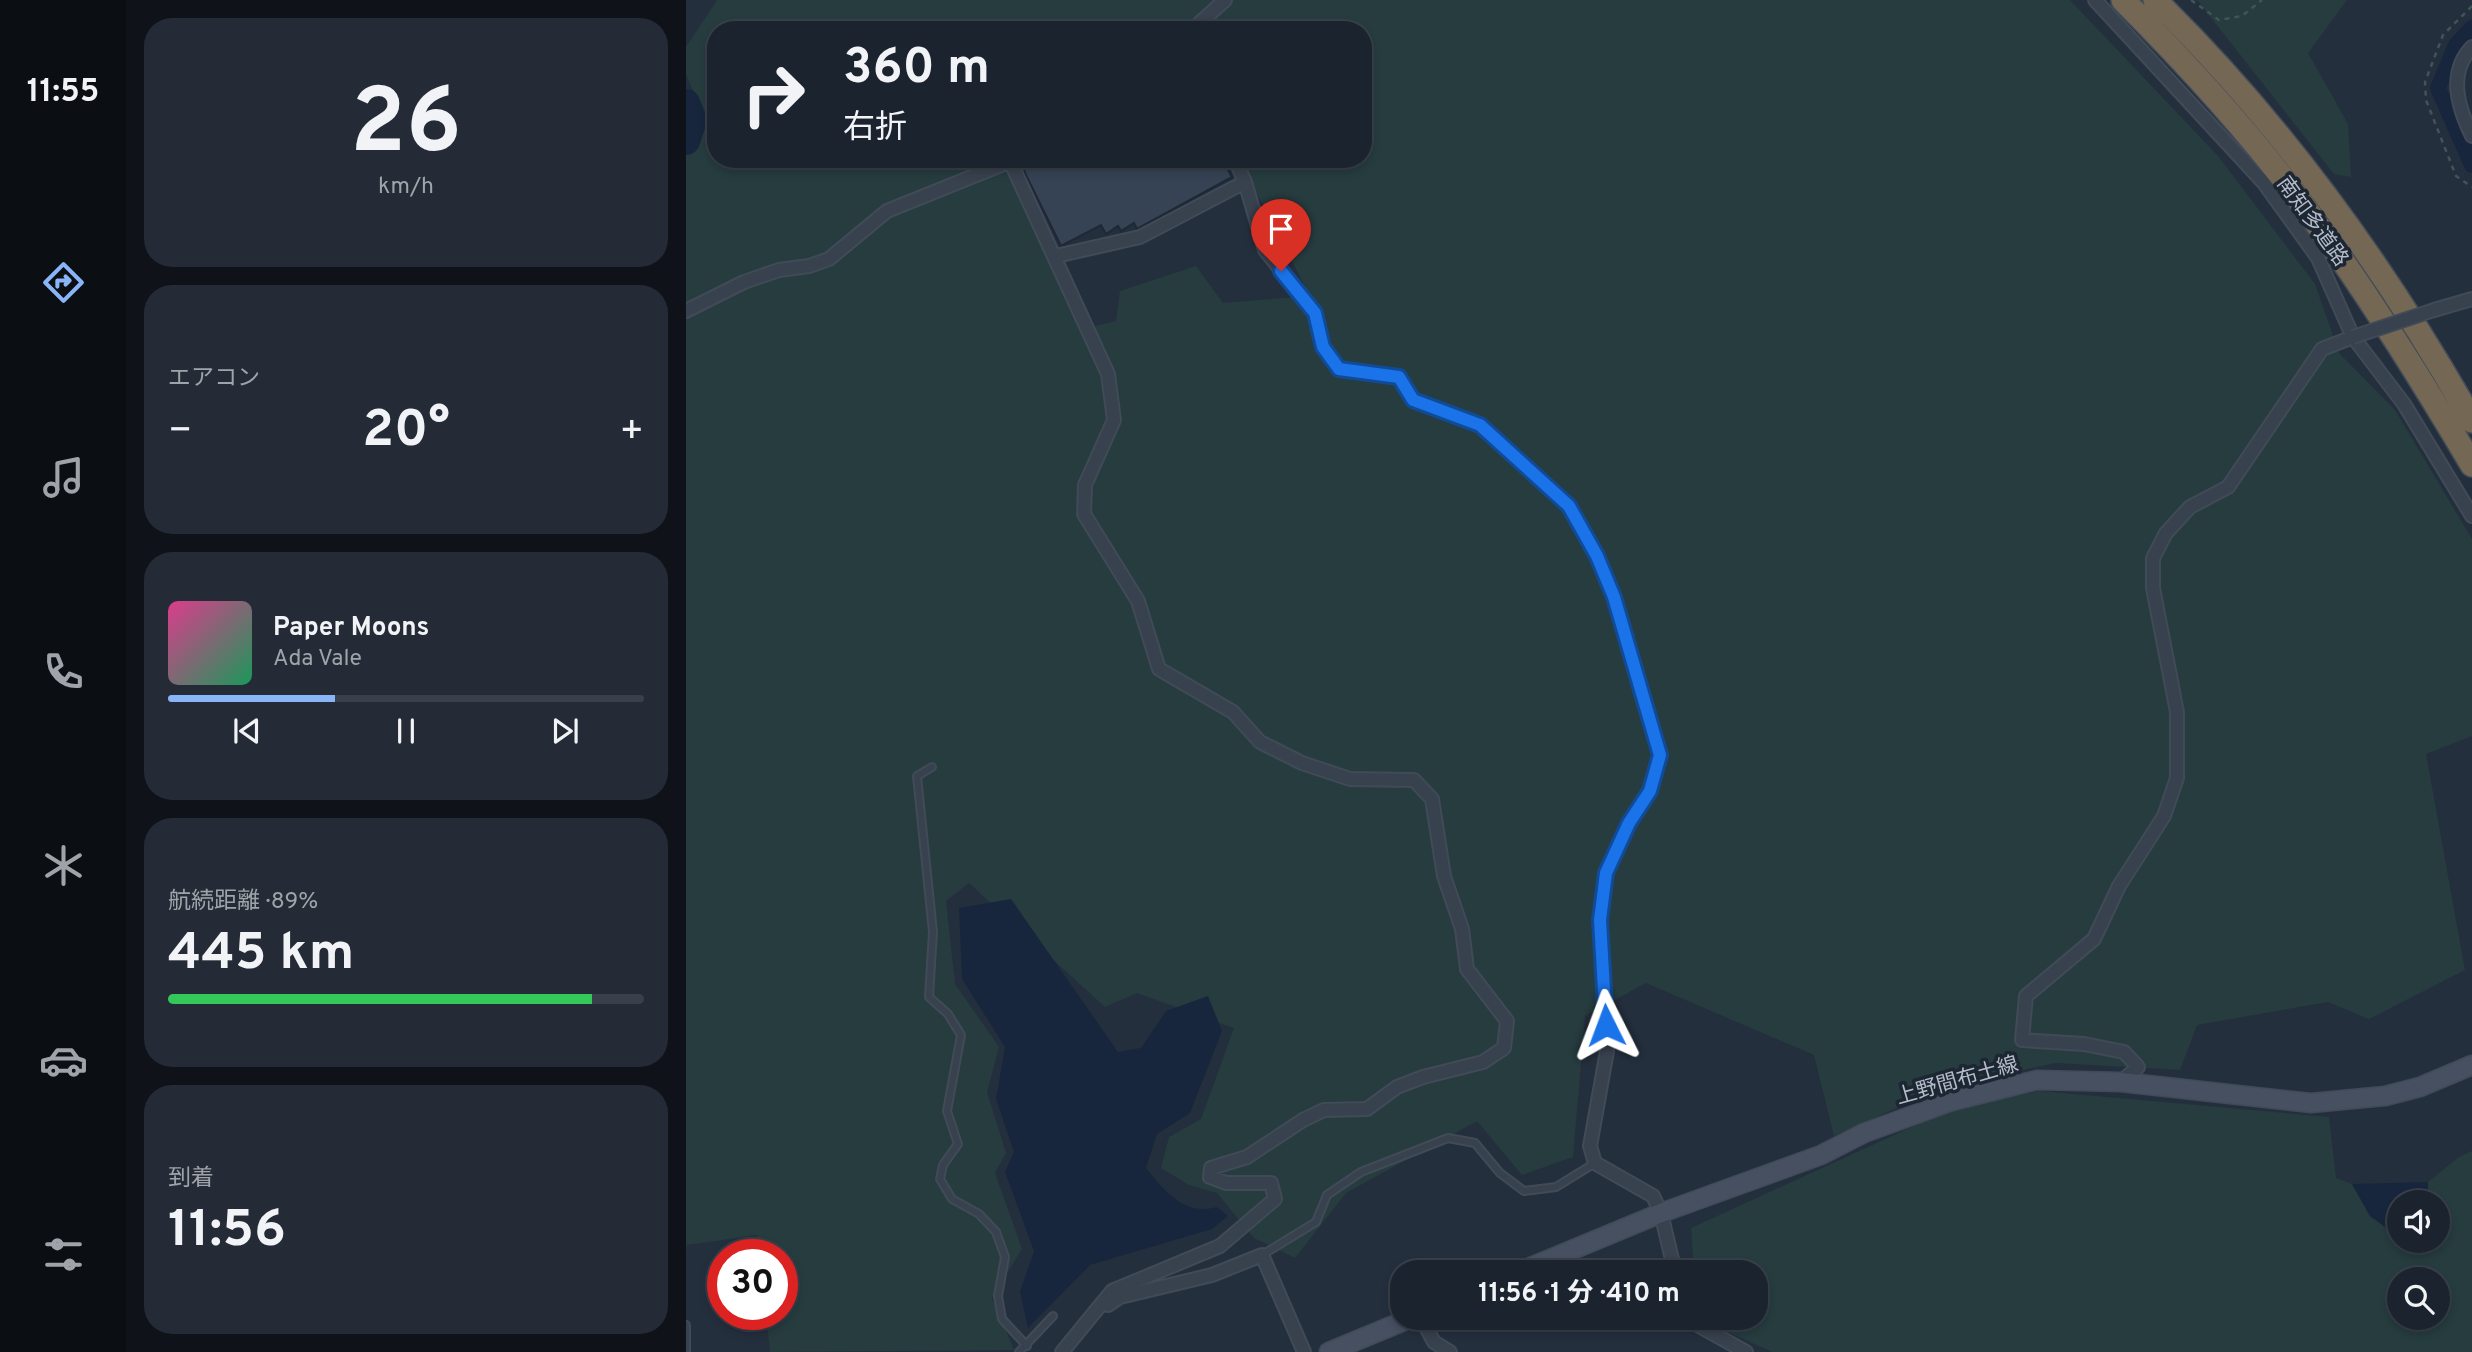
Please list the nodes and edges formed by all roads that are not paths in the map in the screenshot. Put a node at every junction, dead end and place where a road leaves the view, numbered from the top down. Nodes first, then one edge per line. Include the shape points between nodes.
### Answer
1 (1225, 0) edge
2 (2095, 0) edge
3 (2123, 0) edge
4 (2155, 0) edge
5 (1202, 21) edge
6 (2472, 47) edge
7 (2472, 136) edge
8 (996, 168) edge
9 (1017, 168) edge
10 (1239, 168) edge
11 (1245, 182) junction
12 (1056, 256) junction
13 (2472, 299) edge
14 (686, 311) edge
15 (2353, 337) junction
16 (2472, 421) edge
17 (2472, 465) edge
18 (2472, 516) edge
19 (932, 767) dead end
20 (2472, 1065) edge
21 (2121, 1082) junction
22 (1595, 1163) junction
23 (1661, 1213) junction
24 (1262, 1255) junction
25 (1548, 1260) edge
26 (1672, 1260) edge
27 (1097, 1313) junction
28 (1053, 1316) dead end
29 (686, 1325) edge
30 (1390, 1327) edge
31 (1428, 1330) edge
32 (1707, 1330) edge
33 (1027, 1346) junction
34 (687, 1352) edge
35 (1019, 1352) edge
36 (1062, 1352) edge
37 (1304, 1352) edge
38 (1329, 1352) edge
39 (1450, 1352) edge
40 (1746, 1352) edge

1 - 5 street
2 - 15 street via 2264,183 2318,258
3 - 17 highway, 南知多道路 via 2234,117 2294,192 2376,308
4 - 16 highway, 南知多道路 via 2255,105 2314,178 2397,296
6 - 7 street via 2455,85
8 - 14 street via 887,211 829,259 744,282
9 - 12 street
10 - 11 street
11 - 12 street via 1140,237
11 - 22 street via 1265,250 1315,313 1323,347 1339,369 1399,377 1413,400 1480,425 1569,506 1614,597 1660,755 1650,791 1606,873 1600,920 1607,1051 1590,1146
12 - 27 street via 1108,374 1114,420 1085,485 1084,514 1138,601 1159,669 1233,712 1260,742 1302,763 1350,779 1414,780 1432,799 1444,876 1462,929 1467,969 1507,1021 1504,1048 1483,1062 1397,1087 1367,1109 1324,1110 1247,1157 1211,1168 1210,1177 1226,1183 1271,1183 1275,1199 1220,1246 1112,1292
13 - 15 street, bridge
15 - 18 street via 2404,404
15 - 21 street via 2322,349 2228,487 2190,507 2165,533 2153,558 2152,588 2177,712 2177,778 2164,816 2119,886 2094,939 2026,996 2022,1040 2124,1052 2138,1067
19 - 33 lane via 917,776 933,932 929,997 948,1014 961,1035 947,1111 958,1144 943,1165 940,1179 952,1199 979,1214 996,1232 1005,1257 998,1296 1002,1319
20 - 21 main road, 上野間布土線 via 2385,1096 2311,1103
21 - 23 main road, 上野間布土線 via 2036,1080 1952,1101
22 - 23 street via 1653,1196
22 - 24 lane via 1556,1186 1524,1191 1500,1174 1475,1143 1448,1138 1361,1172 1327,1195 1316,1222
23 - 25 main road, 上野間布土線
23 - 26 street
24 - 27 street via 1212,1275 1120,1297
24 - 37 street
27 - 36 street
28 - 33 lane
29 - 34 lane
30 - 38 main road
31 - 39 street via 1434,1342
32 - 40 street
33 - 35 lane

